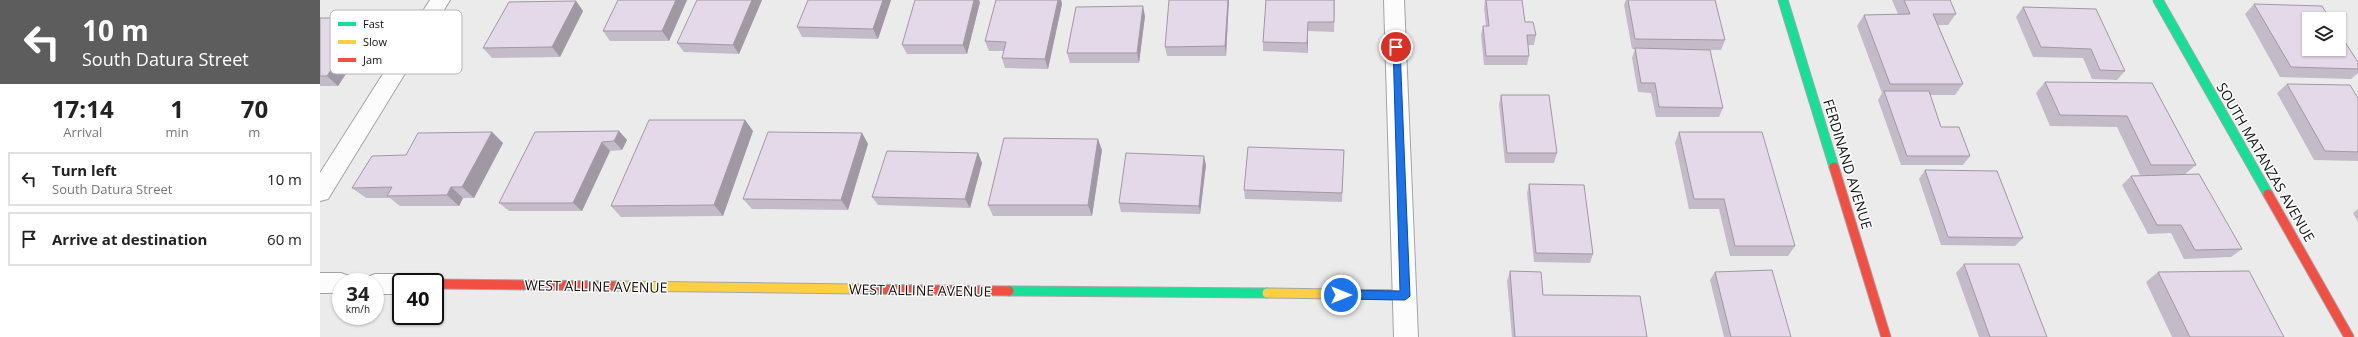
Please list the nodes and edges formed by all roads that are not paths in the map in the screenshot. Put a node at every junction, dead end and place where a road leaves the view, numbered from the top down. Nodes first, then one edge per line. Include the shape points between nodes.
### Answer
1 (440, 0) edge
2 (1394, 0) edge
3 (1783, 0) edge
4 (2158, 0) edge
5 (434, 10) edge
6 (394, 74) edge
7 (320, 192) edge
8 (320, 283) edge
9 (332, 283) edge
10 (444, 284) edge
11 (1405, 296) junction
12 (1406, 337) edge
13 (1886, 337) edge
14 (2349, 337) edge

1 - 5 street
2 - 11 street
3 - 13 street, FERDINAND AVENUE
4 - 14 street, SOUTH MATANZAS AVENUE
6 - 7 street
8 - 9 street
10 - 11 street, WEST ALLINE AVENUE
11 - 12 street

